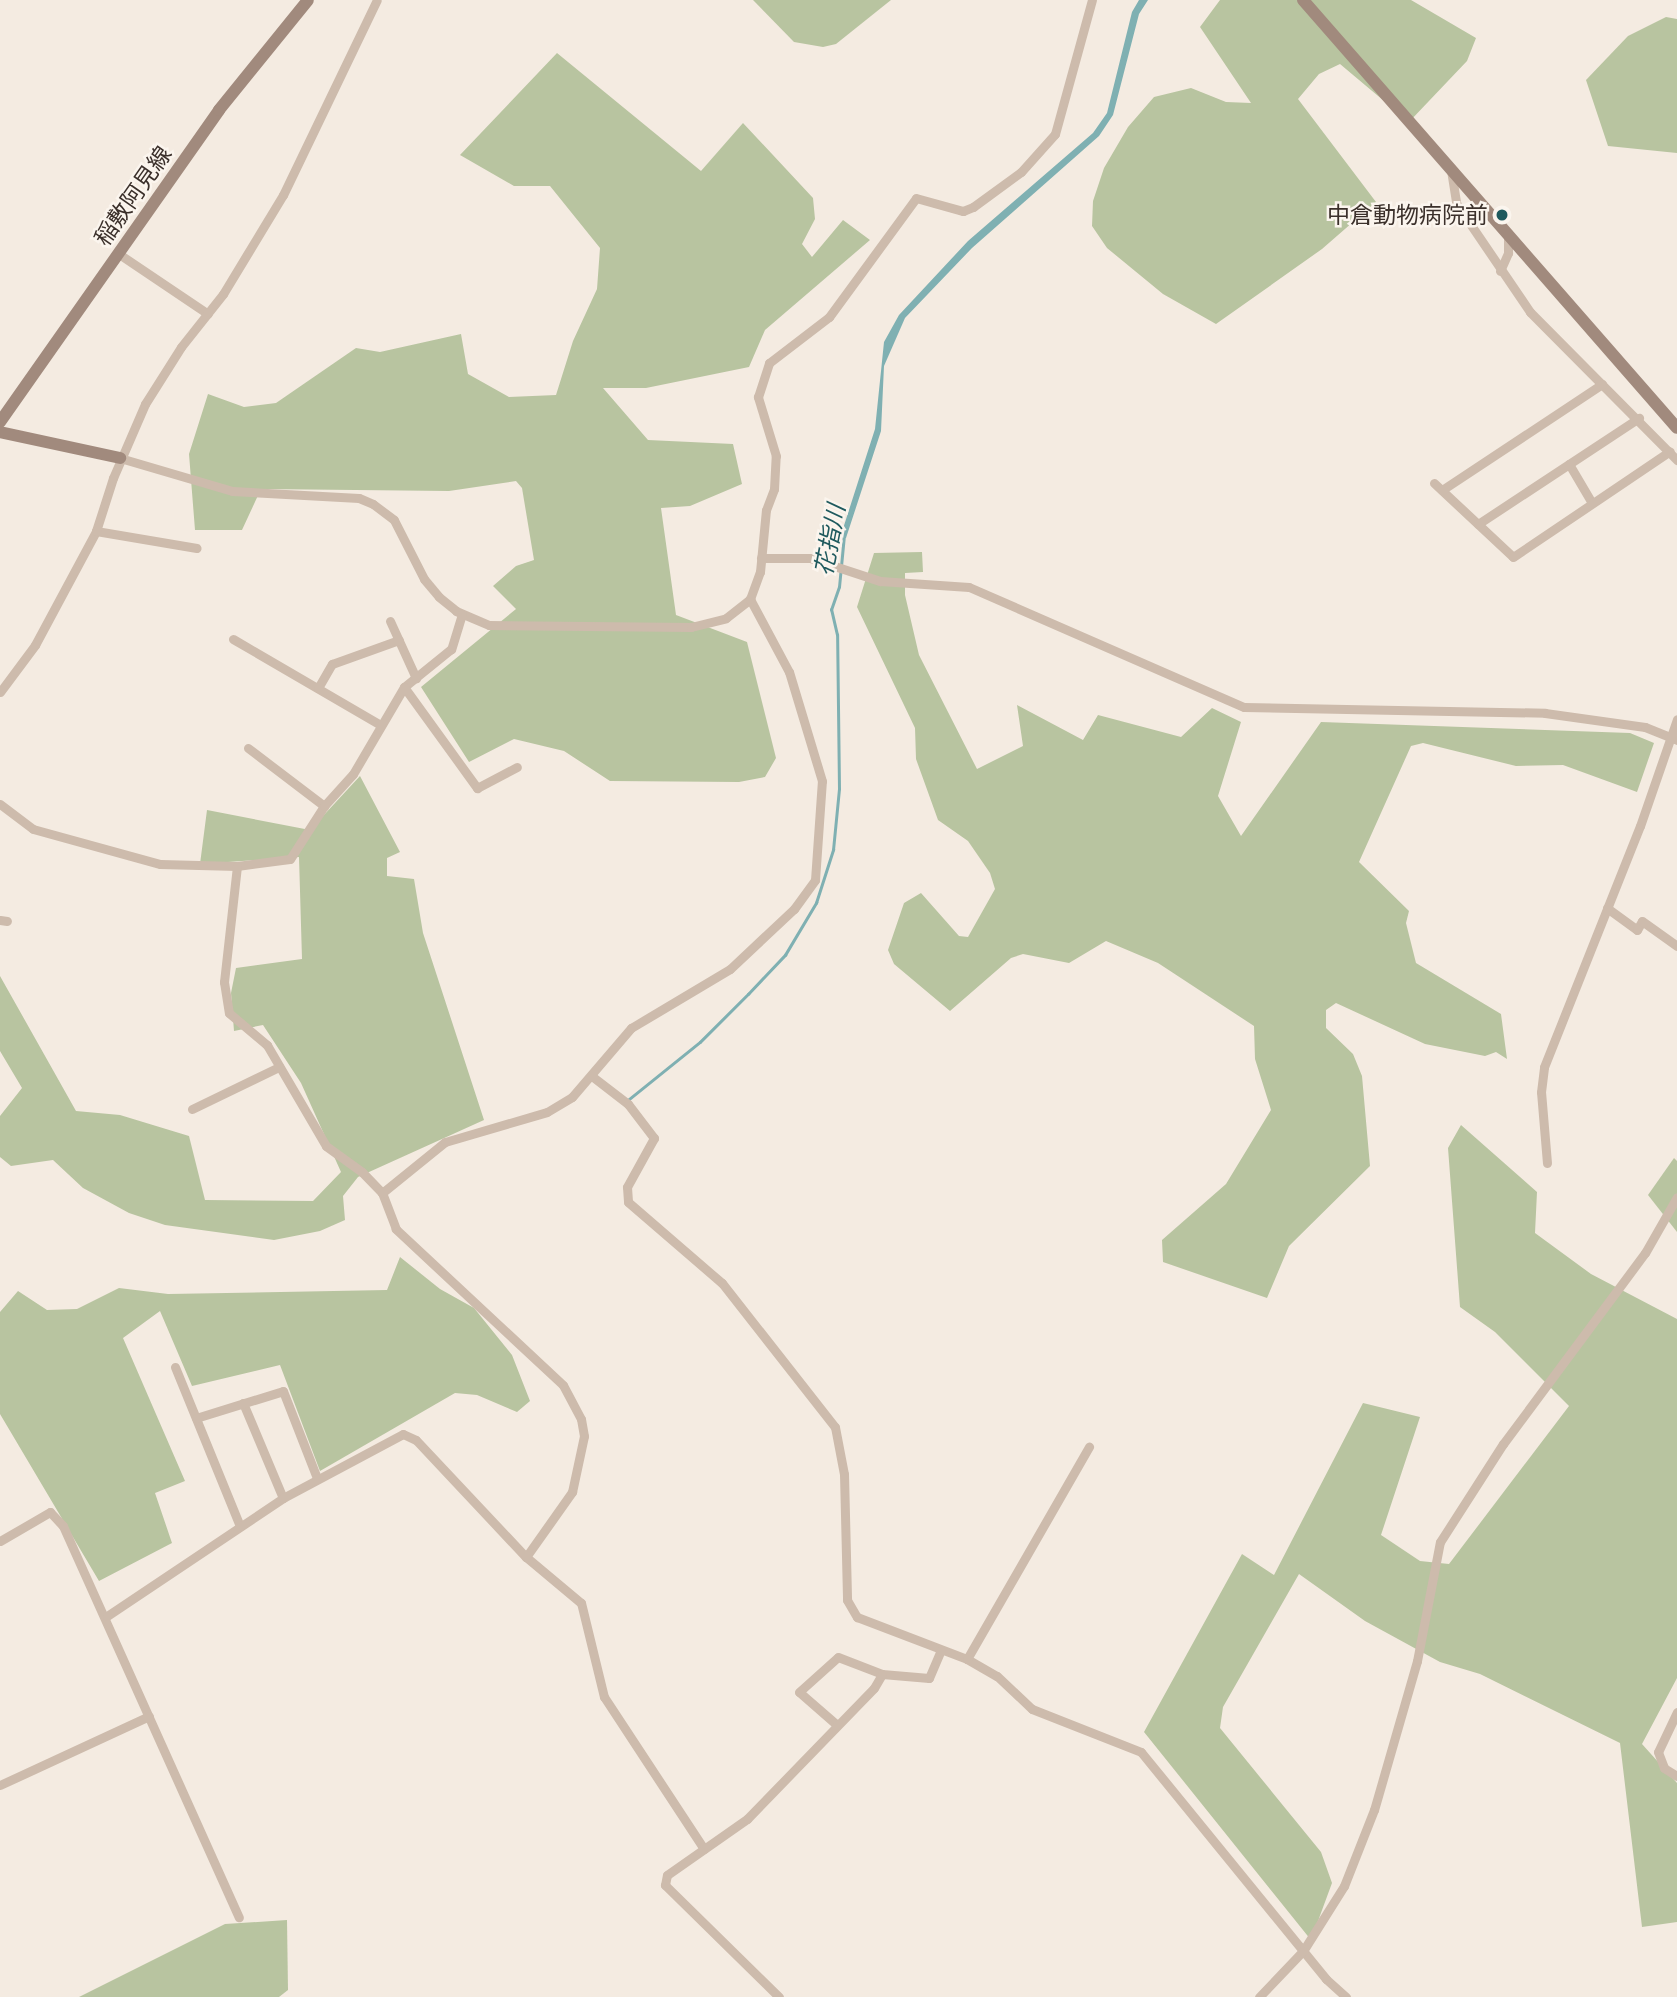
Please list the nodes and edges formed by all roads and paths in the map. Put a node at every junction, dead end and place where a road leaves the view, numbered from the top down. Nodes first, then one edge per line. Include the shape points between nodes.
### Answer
1 (308, 0) edge
2 (377, 0) edge
3 (1092, 0) edge
4 (1303, 0) edge
5 (1451, 170) junction
6 (1508, 233) junction
7 (119, 254) junction
8 (1500, 271) junction
9 (208, 314) junction
10 (1602, 384) junction
11 (1639, 418) junction
12 (0, 422) edge
13 (1677, 428) edge
14 (0, 432) edge
15 (1670, 451) junction
16 (120, 458) junction
17 (1677, 460) edge
18 (1569, 464) junction
19 (1592, 503) junction
20 (1478, 524) junction
21 (96, 531) junction
22 (197, 548) dead end
23 (761, 558) junction
24 (750, 599) junction
25 (462, 614) junction
26 (390, 621) dead end
27 (233, 639) dead end
28 (399, 640) junction
29 (416, 678) junction
30 (404, 687) junction
31 (318, 688) junction
32 (0, 692) edge
33 (1677, 719) edge
34 (381, 725) junction
35 (1673, 738) edge
36 (248, 748) dead end
37 (517, 767) dead end
38 (0, 804) edge
39 (324, 806) junction
40 (237, 866) junction
41 (1607, 908) junction
42 (1677, 946) edge
43 (279, 1067) junction
44 (593, 1077) junction
45 (192, 1109) dead end
46 (1547, 1163) dead end
47 (382, 1193) junction
48 (1677, 1197) edge
49 (175, 1367) dead end
50 (243, 1403) junction
51 (196, 1418) junction
52 (1089, 1447) dead end
53 (317, 1478) junction
54 (283, 1498) junction
55 (240, 1526) junction
56 (0, 1541) edge
57 (526, 1557) junction
58 (107, 1616) junction
59 (941, 1650) junction
60 (967, 1659) junction
61 (882, 1674) junction
62 (1677, 1712) edge
63 (149, 1716) junction
64 (837, 1726) junction
65 (1677, 1776) edge
66 (0, 1785) edge
67 (705, 1849) junction
68 (239, 1917) dead end
69 (1303, 1951) junction
70 (779, 1997) edge
71 (1259, 1997) edge
72 (1346, 1997) edge

1 - 7 street, 稲敷阿見線 via 248,71
2 - 9 street via 283,195
3 - 23 street via 1055,134 1021,172 963,211 916,198 829,317 769,363 758,397 776,456
4 - 5 street
5 - 6 street
5 - 8 street via 1456,203
6 - 8 street via 1508,253
6 - 13 street
7 - 9 street
7 - 12 street, 稲敷阿見線
8 - 10 street via 1530,312
9 - 16 street via 145,404
10 - 11 street
10 - 20 street via 1438,487
11 - 15 street
11 - 18 street
14 - 16 street
15 - 17 street
15 - 19 street
16 - 21 street
16 - 25 street via 232,491 359,498 373,504 394,520 424,579
18 - 19 street
18 - 20 street
19 - 20 street via 1513,557
21 - 22 street
21 - 32 street via 35,646
23 - 24 street
23 - 35 street via 810,558 880,581 969,587 1244,707 1545,713 1645,727
24 - 25 street via 737,613 691,627 505,628
24 - 44 street via 789,671 821,781 815,880 793,909 730,969 631,1028
25 - 29 street via 451,649
26 - 28 street
27 - 31 street
28 - 29 street
28 - 31 street via 332,664
29 - 30 street
30 - 34 street
30 - 37 street via 477,788
31 - 34 street
33 - 35 street
34 - 39 street via 353,774
35 - 41 street
36 - 39 street
38 - 40 street via 33,828 131,857 176,866
39 - 40 street via 290,859
40 - 43 street via 226,956 226,1003 229,1013 260,1037
41 - 42 street via 1637,930 1642,921
41 - 46 street via 1544,1067 1541,1092
43 - 45 street
43 - 47 street via 326,1146
44 - 47 street via 547,1112 445,1142
44 - 59 street via 628,1104 654,1138 627,1187 628,1202 722,1283 835,1427 844,1474 847,1600 857,1617
47 - 57 street via 396,1229 563,1385 581,1419 584,1437 572,1492
48 - 69 street via 1645,1253 1503,1444 1440,1542 1417,1661 1374,1810 1344,1886
49 - 51 street
50 - 51 street
50 - 53 street via 283,1391
50 - 54 street
51 - 55 street
52 - 60 street
53 - 54 street
53 - 57 street via 409,1434
54 - 55 street
55 - 58 street
56 - 58 street via 50,1512 63,1527
57 - 67 street via 581,1603 604,1697 623,1732
58 - 63 street
59 - 60 street
59 - 61 street via 929,1678
60 - 69 street via 998,1676 1032,1709 1141,1752
61 - 64 street
61 - 64 street via 838,1657 799,1692
62 - 65 street via 1658,1752 1664,1768
63 - 66 street
63 - 68 street
64 - 67 street via 747,1819
67 - 70 street via 667,1875 665,1885
69 - 71 street
69 - 72 street

